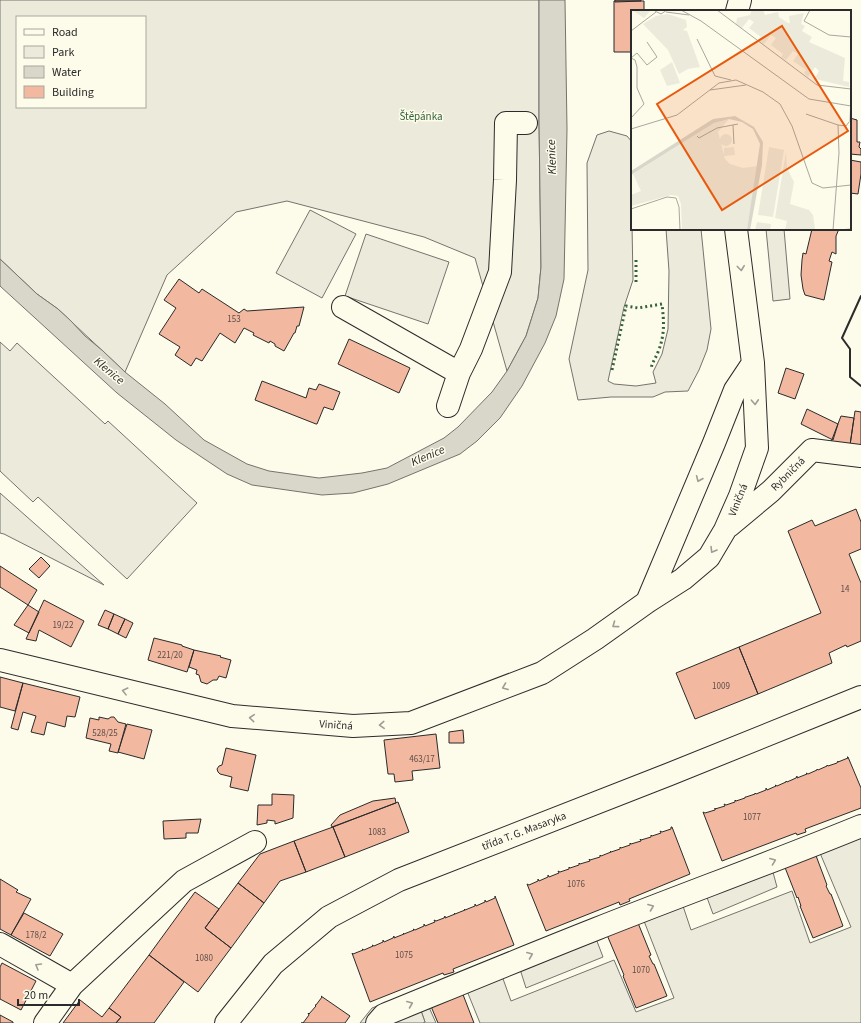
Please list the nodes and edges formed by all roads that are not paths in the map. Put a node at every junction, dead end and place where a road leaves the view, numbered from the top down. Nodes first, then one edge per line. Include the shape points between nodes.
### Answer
1 (740, 0) edge
2 (737, 10) edge
3 (526, 123) dead end
4 (736, 230) edge
5 (343, 308) dead end
6 (753, 363) junction
7 (459, 373) junction
8 (448, 406) dead end
9 (861, 456) edge
10 (725, 530) junction
11 (647, 602) junction
12 (0, 660) edge
13 (861, 697) edge
14 (861, 826) edge
15 (255, 842) dead end
16 (0, 944) edge
17 (72, 985) junction
18 (45, 1023) edge
19 (226, 1023) edge
20 (377, 1023) edge

1 - 2 street
3 - 7 street via 506,123 500,272 471,349
4 -> 6 street, Viničná
5 - 7 street
6 -> 10 street, Viničná via 758,448
6 -> 11 street via 735,390
7 - 8 street
9 - 10 street, Rybničná via 812,450 771,491
10 -> 11 street, Viničná via 709,557 683,579
11 -> 12 street, Viničná via 542,673 412,723 353,726 232,716
13 - 19 street, třída T. G. Masaryka via 399,880 329,917 273,964
20 -> 14 street via 384,1015 533,954
15 - 17 street via 184,881
17 -> 16 street
17 - 18 street

